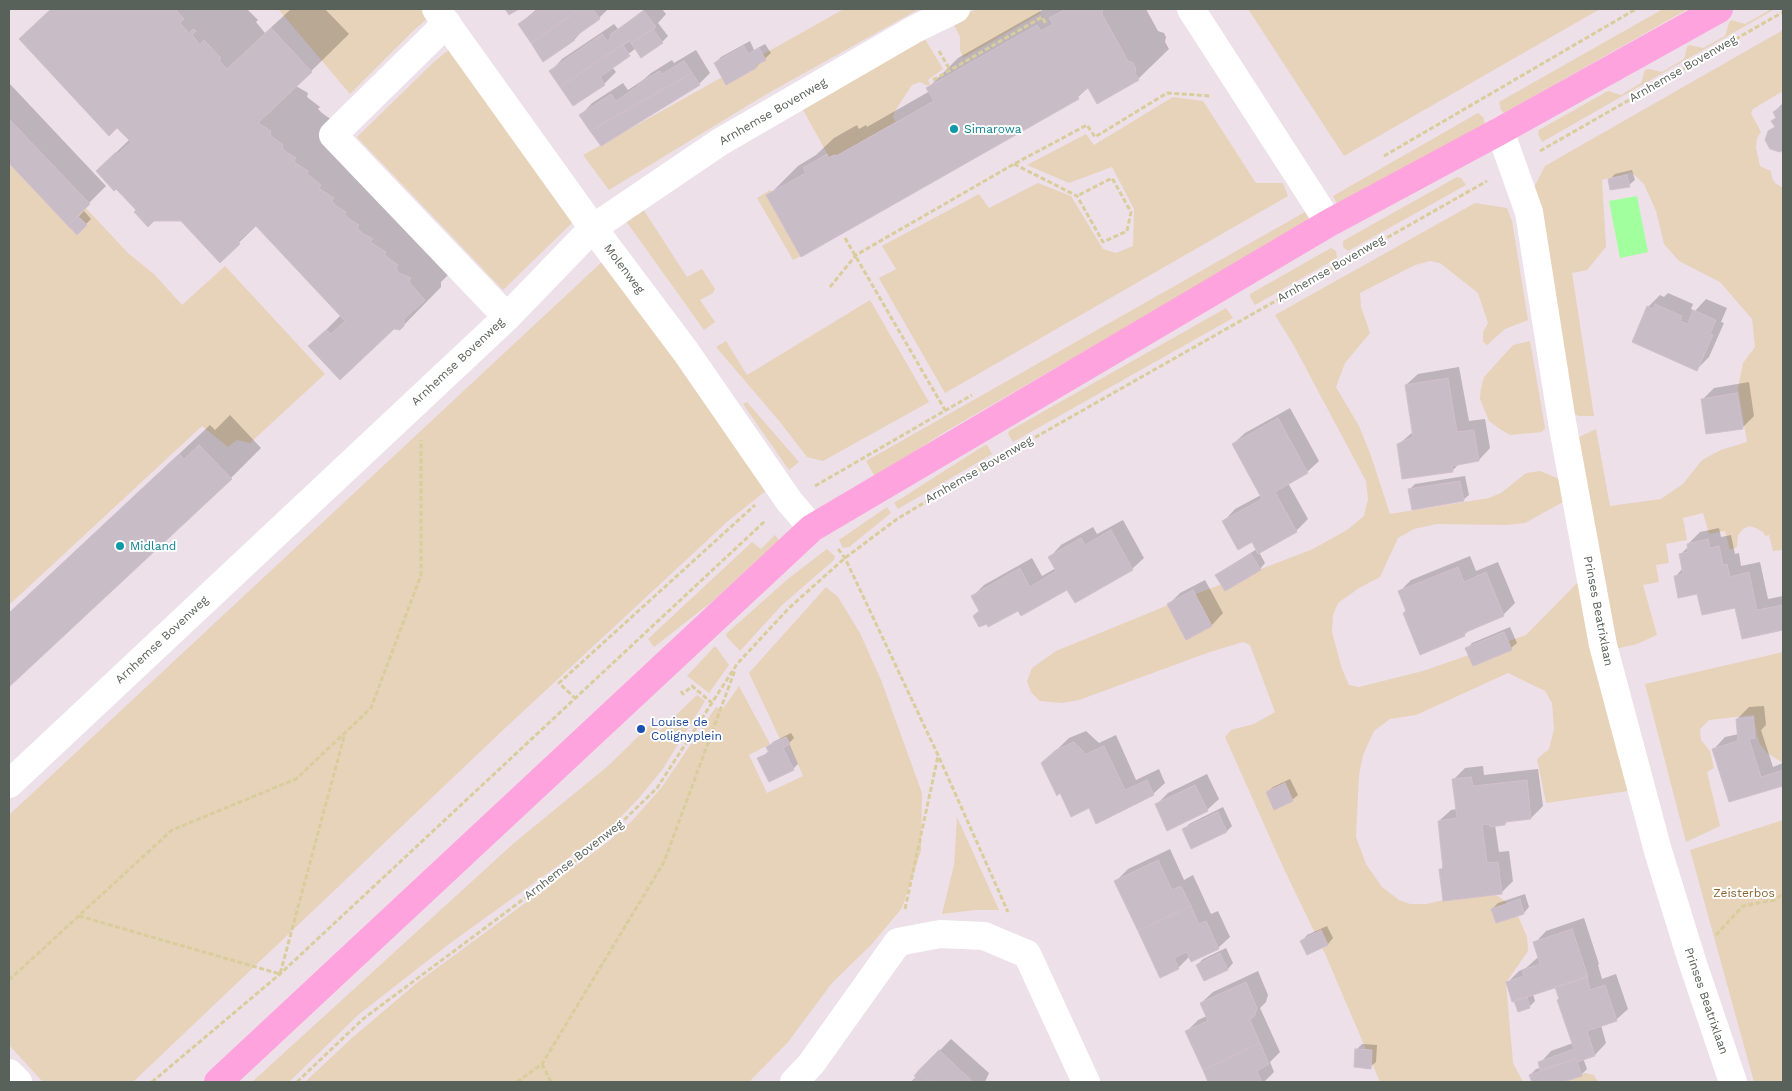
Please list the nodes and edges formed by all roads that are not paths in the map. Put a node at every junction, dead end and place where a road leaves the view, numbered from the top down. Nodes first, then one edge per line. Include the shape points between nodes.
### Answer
1 (956, 9) edge
2 (1191, 9) edge
3 (1715, 10) edge
4 (442, 16) edge
5 (1500, 131) junction
6 (1329, 223) junction
7 (593, 228) junction
8 (507, 316) junction
9 (812, 528) junction
10 (9, 784) edge
11 (9, 1072) edge
12 (18, 1082) edge
13 (218, 1082) edge
14 (794, 1082) edge
15 (1086, 1082) edge
16 (1733, 1082) edge

1 - 7 street, Arnhemse Bovenweg via 915,29 720,142
2 - 6 street
3 - 5 main road
4 - 7 street, Molenweg
4 - 8 street via 332,135
5 - 6 main road
5 - 16 street, Prinses Beatrixlaan via 1529,212 1562,422 1603,645 1658,851
6 - 9 main road
7 - 8 street, Arnhemse Bovenweg
7 - 9 street, Molenweg
8 - 10 street, Arnhemse Bovenweg
9 - 13 main road
11 - 12 street
14 - 15 street via 811,1064 898,942 940,934 984,936 1027,954

